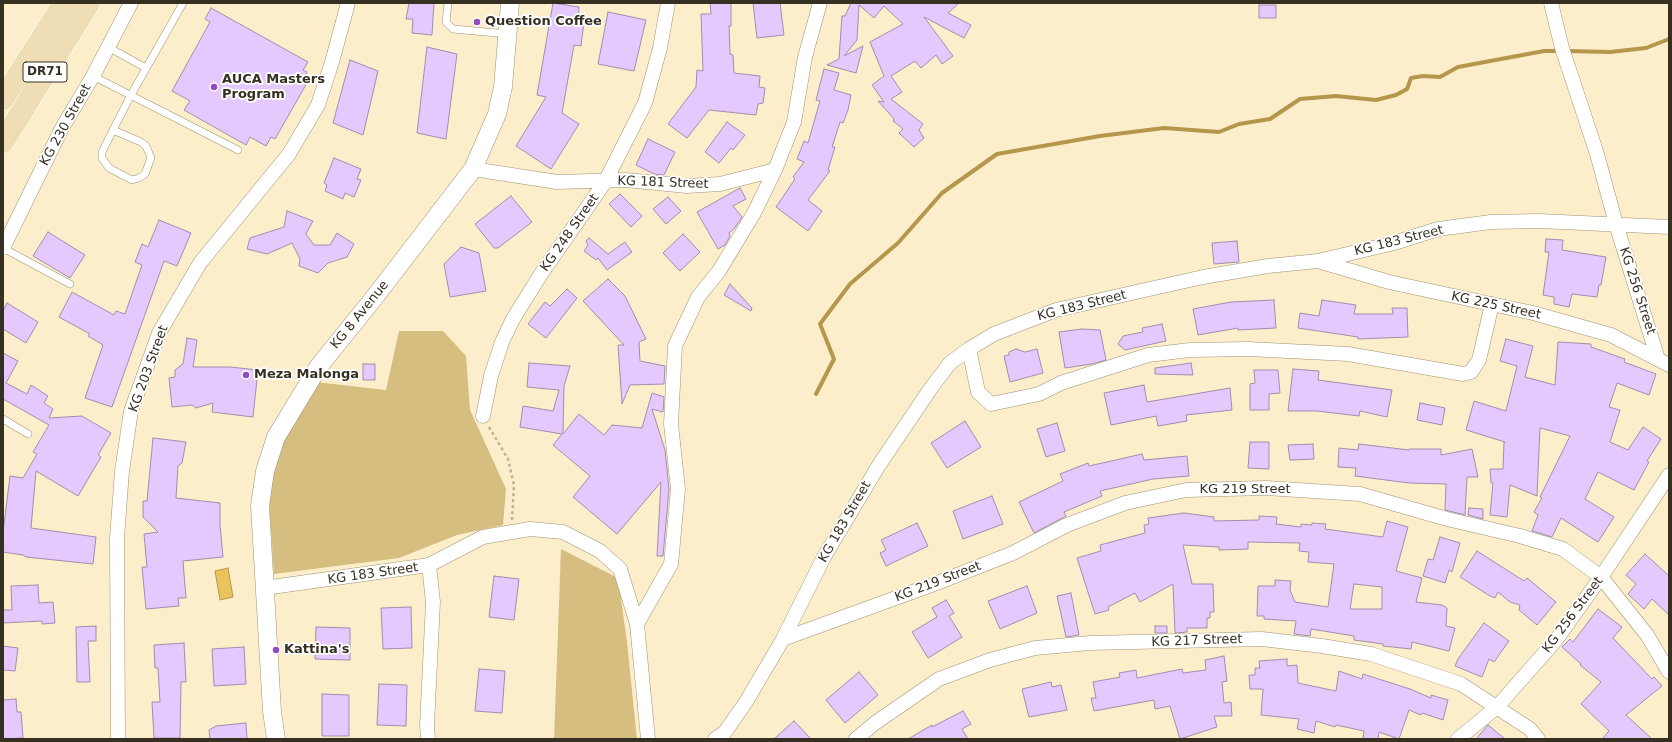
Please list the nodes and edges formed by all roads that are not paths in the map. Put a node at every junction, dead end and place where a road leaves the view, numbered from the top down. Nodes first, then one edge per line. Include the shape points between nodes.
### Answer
1 (64, 3) edge
2 (88, 3) edge
3 (131, 3) edge
4 (183, 3) edge
5 (348, 3) edge
6 (448, 3) edge
7 (510, 3) edge
8 (668, 3) edge
9 (820, 3) edge
10 (1551, 3) edge
11 (508, 34) junction
12 (108, 47) junction
13 (146, 68) junction
14 (93, 76) junction
15 (131, 95) junction
16 (3, 99) edge
17 (113, 130) junction
18 (3, 142) edge
19 (238, 150) dead end
20 (473, 169) junction
21 (774, 170) junction
22 (605, 182) junction
23 (1616, 224) junction
24 (1669, 227) edge
25 (3, 248) edge
26 (1318, 261) junction
27 (70, 284) dead end
28 (1492, 304) junction
29 (969, 349) junction
30 (1664, 362) edge
31 (483, 416) road end
32 (3, 419) edge
33 (28, 434) dead end
34 (1669, 474) edge
35 (429, 565) junction
36 (1601, 577) junction
37 (264, 588) junction
38 (637, 624) junction
39 (783, 639) junction
40 (1669, 672) edge
41 (1496, 707) junction
42 (118, 739) edge
43 (276, 739) edge
44 (428, 739) edge
45 (648, 739) edge
46 (715, 739) edge
47 (856, 739) edge
48 (1458, 739) edge
49 (1538, 739) edge

1 - 16 main road, DR71
2 - 18 main road, DR71
3 - 12 street, KG 230 Street
4 - 13 lane
5 - 42 street, KG 203 Street via 318,105 289,154 200,263 159,333 132,411 122,471 117,538
6 - 11 lane via 446,22 453,29
7 - 11 street, KG 8 Avenue
8 - 22 street, KG 248 Street via 660,48 645,103
9 - 21 street via 805,57 794,122
10 - 23 street, KG 256 Street via 1562,48 1597,154
11 - 20 street, KG 8 Avenue via 503,87 497,114
12 - 13 lane
12 - 14 street, KG 230 Street
13 - 15 lane
14 - 15 lane
14 - 25 street, KG 230 Street via 62,128
15 - 17 lane
15 - 19 lane
17 - 17 lane via 102,152 105,164 132,180 139,178 145,174 150,158 146,146
20 - 22 street, KG 181 Street via 557,182
20 - 37 street, KG 8 Avenue via 318,366 276,437 265,471 260,506
21 - 22 street, KG 181 Street via 720,184 687,186 626,180
21 - 38 street via 754,213 719,271 698,298 675,346 671,424 678,489 671,564
22 - 31 street, KG 248 Street via 513,319 502,342
23 - 24 street, KG 183 Street
23 - 26 street, KG 183 Street via 1492,222 1438,229 1394,243
23 - 30 street, KG 256 Street
25 - 27 lane
26 - 28 street, KG 225 Street via 1389,282
26 - 29 street, KG 183 Street via 1203,277 1056,310 994,334
28 - 29 street via 1479,360 1471,372 1463,374 1348,354 1248,349 1190,350 1148,355 1061,383 1039,394 991,404 978,392
28 - 30 street, KG 225 Street via 1611,335
29 - 39 street, KG 183 Street via 950,363 879,465 824,557
32 - 33 lane
34 - 36 street, KG 256 Street
35 - 37 street, KG 183 Street
35 - 38 street via 483,537 530,529 563,532 600,551 620,568
35 - 44 street, KG 183 Street via 433,602
36 - 39 street, KG 219 Street via 1563,549 1360,494 1266,488 1186,490 1125,503 1094,514 1013,553
36 - 40 street, KG 219 Street via 1647,635
36 - 41 street, KG 256 Street via 1556,640
37 - 43 street, KG 8 Avenue
38 - 45 street
39 - 46 street, KG 183 Street via 746,702 725,732
41 - 47 street, KG 217 Street via 1461,684 1371,654 1322,646 1262,639 1090,643 1035,648 990,660 939,679
41 - 48 street, KG 256 Street
41 - 49 street, KG 217 Street via 1530,729

